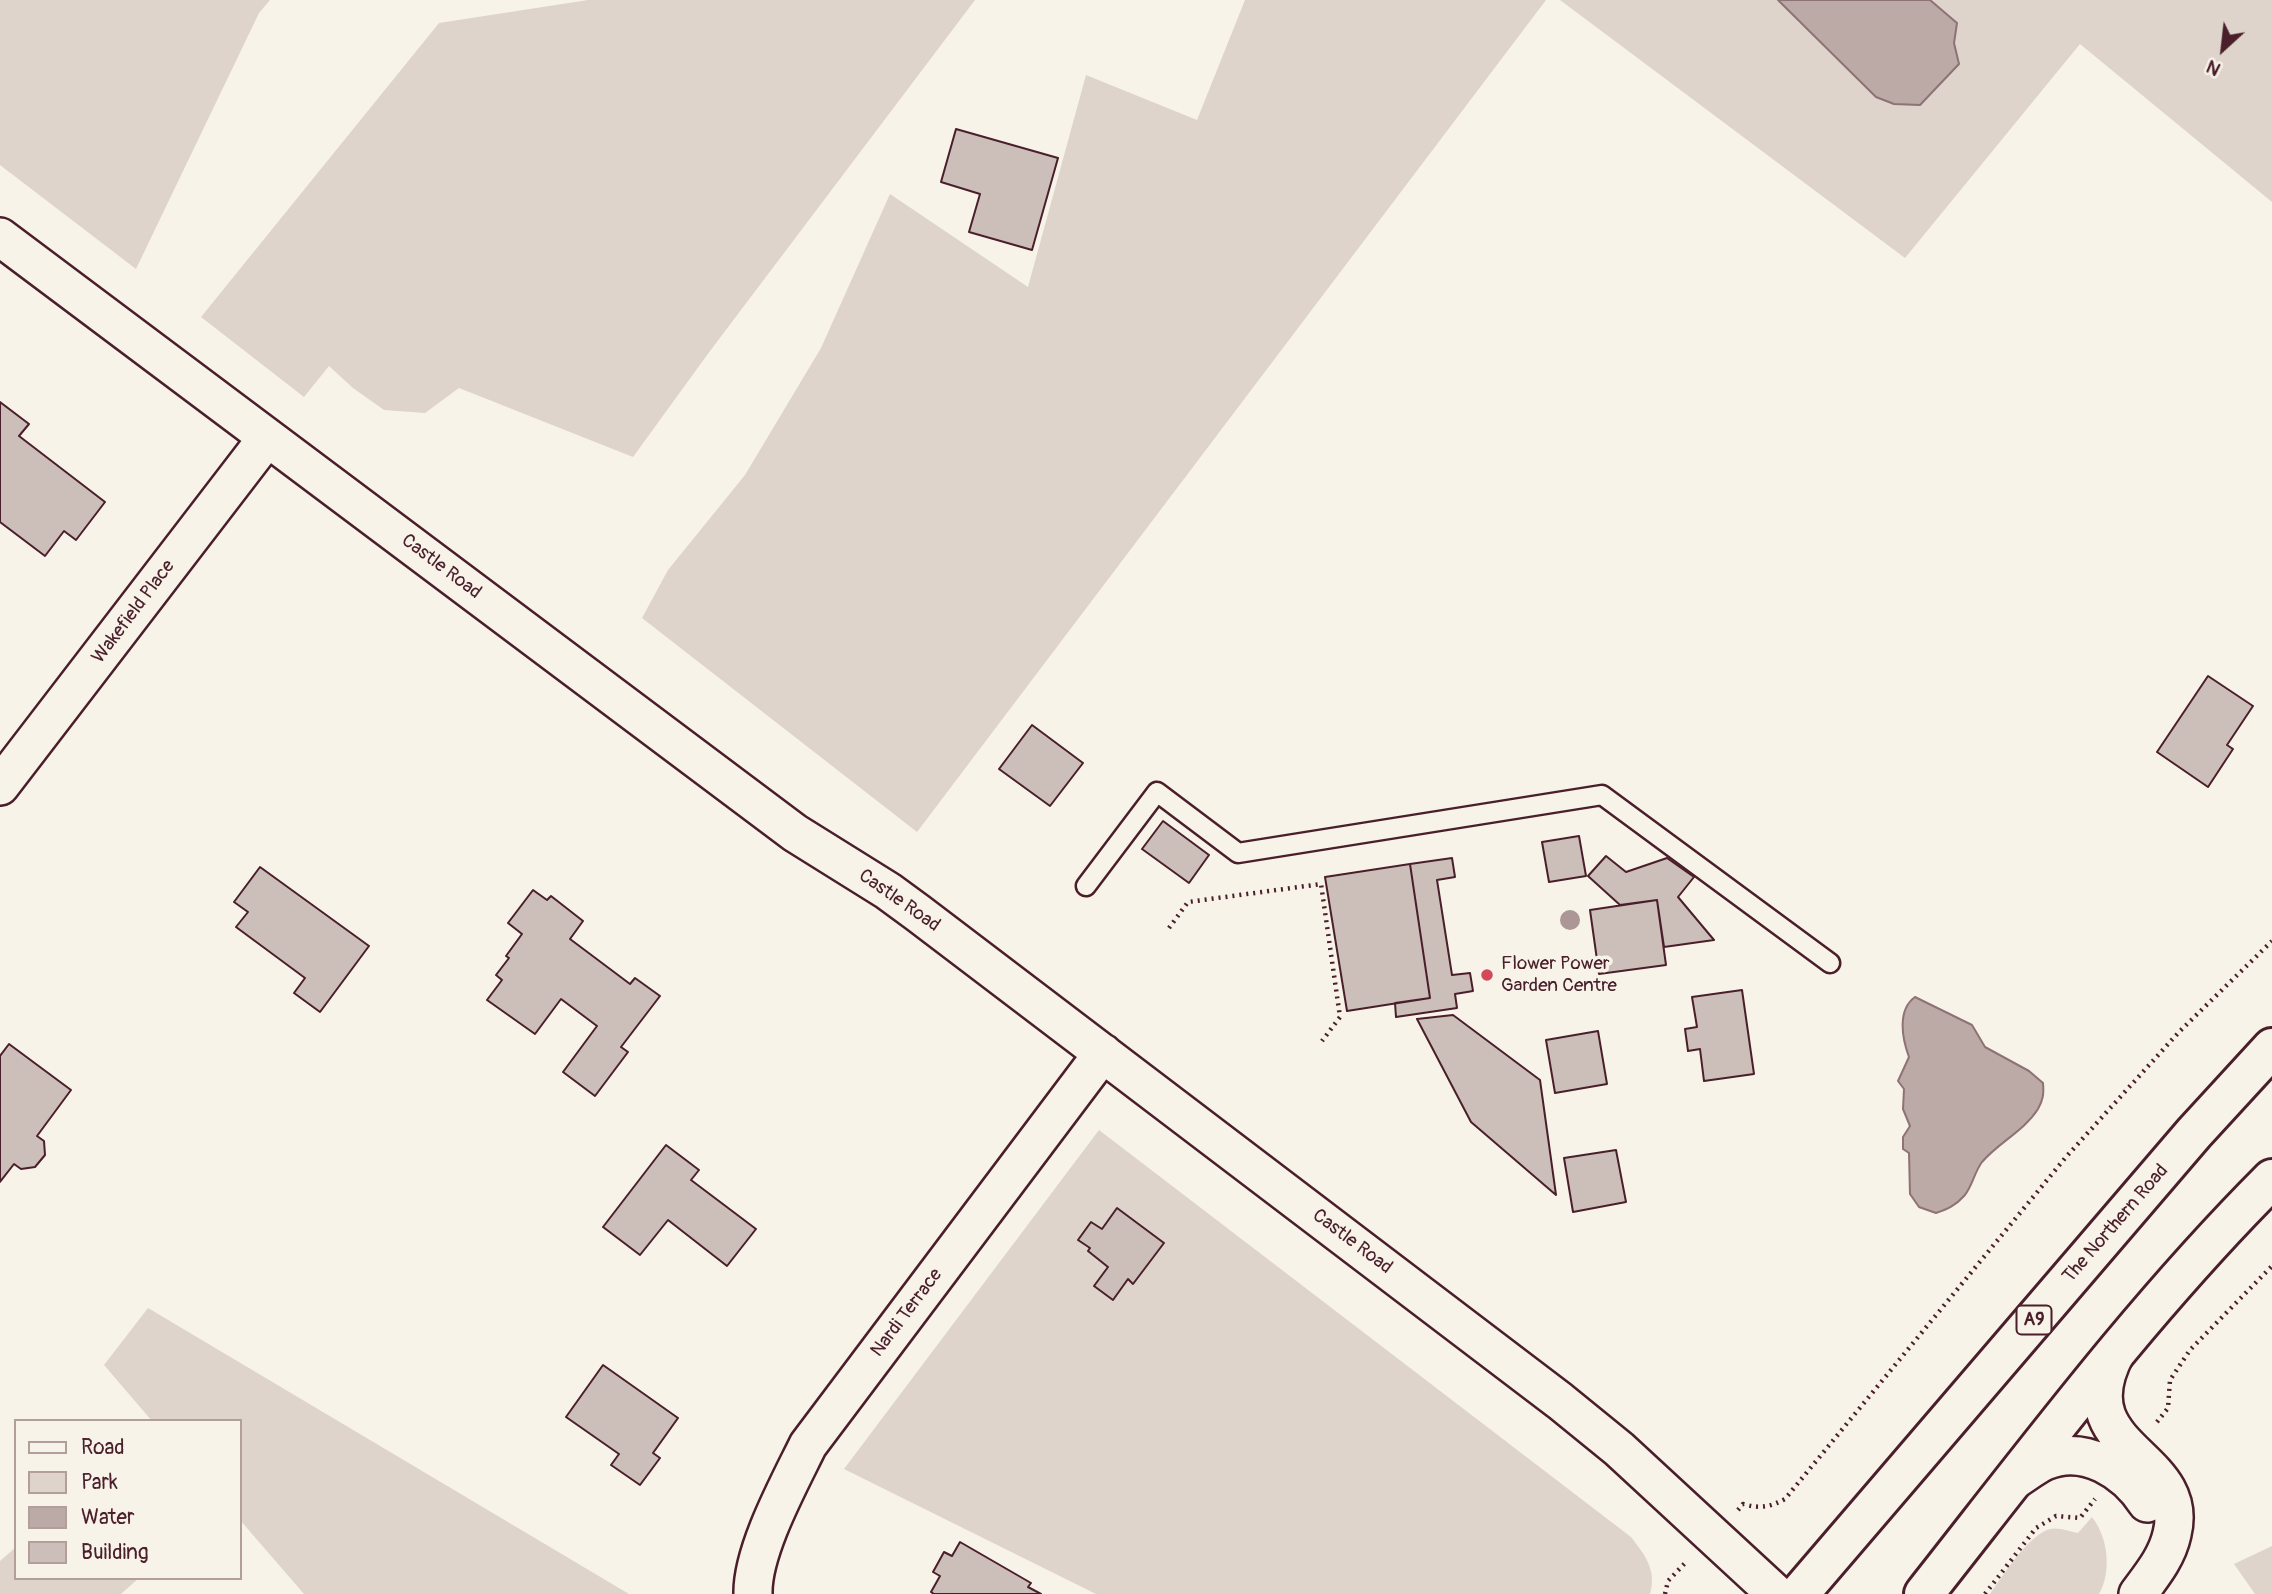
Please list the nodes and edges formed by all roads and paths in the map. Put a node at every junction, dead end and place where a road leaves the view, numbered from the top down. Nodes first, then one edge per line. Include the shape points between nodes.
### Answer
1 (0, 237) edge
2 (267, 438) junction
3 (0, 786) edge
4 (1086, 886) dead end
5 (1169, 928) dead end
6 (2272, 941) edge
7 (1830, 962) dead end
8 (1322, 1041) dead end
9 (2272, 1048) edge
10 (1103, 1053) junction
11 (2272, 1179) edge
12 (2272, 1266) edge
13 (2121, 1343) junction
14 (2157, 1423) dead end
15 (2012, 1481) junction
16 (2095, 1499) dead end
17 (1729, 1518) dead end
18 (1678, 1570) dead end
19 (2144, 1587) edge
20 (753, 1594) edge
21 (1665, 1594) edge
22 (1776, 1594) edge
23 (1799, 1594) edge
24 (1924, 1594) edge
25 (1985, 1594) edge

1 - 2 street, Castle Road
2 - 3 street, Wakefield Place
2 - 10 street, Castle Road via 796,833 888,891
4 - 7 lane via 1157,792 1238,853 1602,795
5 - 8 path via 1188,902 1321,884 1340,1017
6 - 17 path via 2179,1032 2066,1157 1785,1499 1759,1508 1743,1504
9 - 23 highway, The Northern Road / A9 via 2185,1143
10 - 20 street, Nardi Terrace via 808,1445 775,1513
10 - 22 street, Castle Road via 1560,1401
11 - 13 highway via 2214,1236
12 - 14 path via 2190,1350 2170,1380 2168,1408
13 - 15 highway
13 - 19 street via 2108,1368 2104,1405 2125,1445 2166,1486 2174,1508 2173,1533
15 - 19 street via 2045,1461 2068,1456 2091,1458 2113,1468 2136,1487 2151,1510 2154,1531
15 - 24 highway
16 - 25 path via 2080,1518 2056,1516 2036,1528
18 - 21 path via 1668,1581

